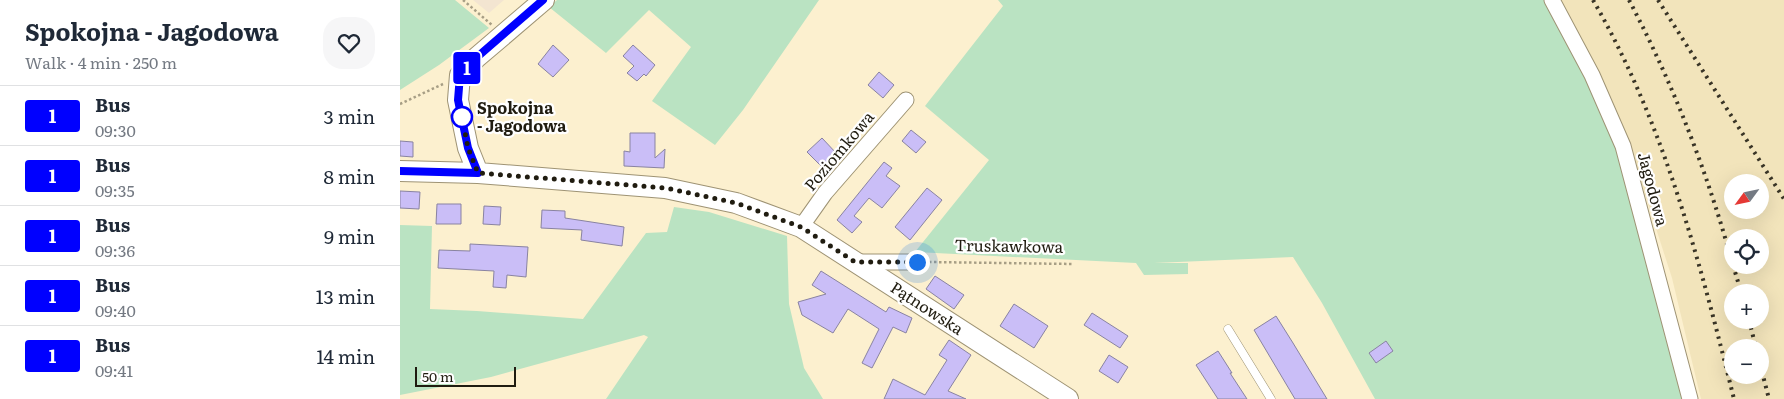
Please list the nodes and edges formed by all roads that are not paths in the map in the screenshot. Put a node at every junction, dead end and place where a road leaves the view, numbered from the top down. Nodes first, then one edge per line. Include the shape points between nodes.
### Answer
1 (544, 0) edge
2 (1552, 0) edge
3 (906, 100) dead end
4 (400, 171) edge
5 (478, 173) junction
6 (801, 227) junction
7 (855, 262) junction
8 (917, 262) road end
9 (1228, 329) dead end
10 (1068, 399) edge
11 (1271, 399) edge
12 (1690, 399) edge

1 - 5 street via 460,75 458,100 468,148
2 - 12 street, Jagodowa via 1592,75 1623,146
3 - 6 street, Poziomkowa via 824,193
4 - 5 street, Pątnowska
5 - 6 street, Pątnowska via 666,188 736,203
6 - 7 street, Pątnowska
7 - 8 street
7 - 10 street, Pątnowska
9 - 11 lane

